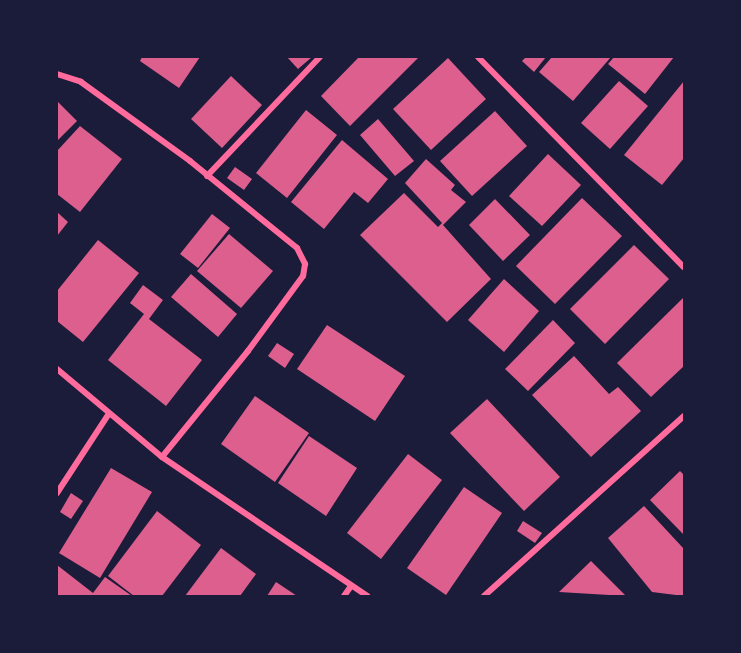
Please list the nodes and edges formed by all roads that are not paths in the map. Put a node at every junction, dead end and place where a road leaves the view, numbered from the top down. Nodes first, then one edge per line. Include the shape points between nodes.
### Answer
1 (320, 57) edge
2 (478, 57) edge
3 (57, 74) edge
4 (207, 176) junction
5 (684, 267) edge
6 (57, 369) edge
7 (108, 415) junction
8 (684, 416) edge
9 (162, 457) junction
10 (57, 494) edge
11 (351, 586) junction
12 (344, 596) edge
13 (368, 596) edge
14 (484, 596) edge

1 - 4 street
2 - 5 street
3 - 4 street via 81,82
4 - 9 street via 297,248 305,264 303,276
6 - 7 street
7 - 9 street
7 - 10 street
8 - 14 street
9 - 11 street
11 - 12 street
11 - 13 street

